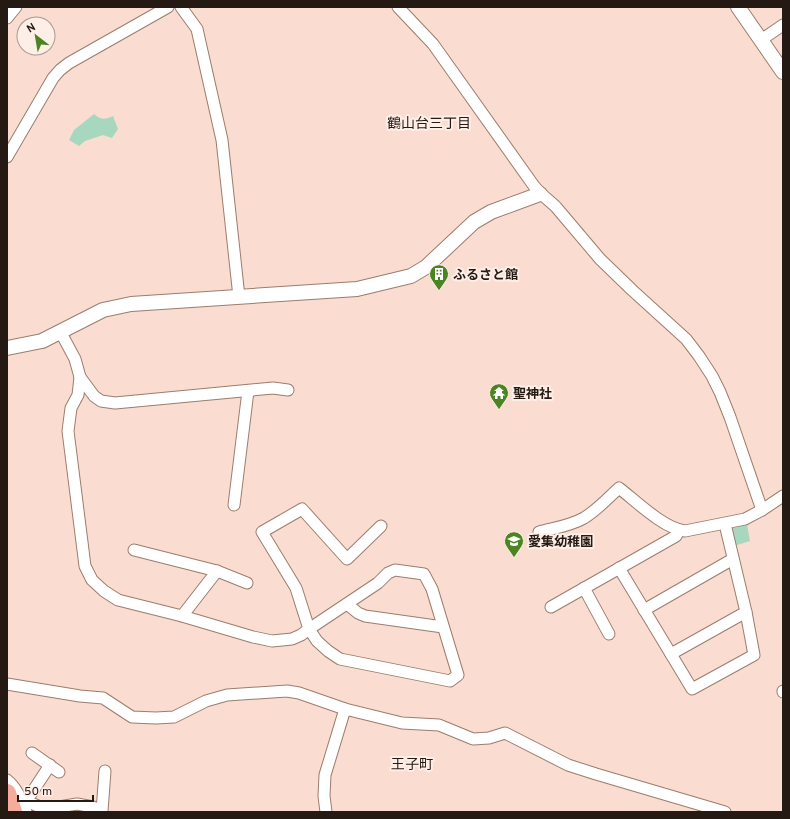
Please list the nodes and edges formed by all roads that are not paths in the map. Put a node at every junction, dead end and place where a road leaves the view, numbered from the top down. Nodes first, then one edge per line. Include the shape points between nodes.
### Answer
1 (16, 7) edge
2 (168, 7) edge
3 (181, 7) edge
4 (398, 7) edge
5 (738, 7) edge
6 (7, 18) edge
7 (783, 25) edge
8 (761, 40) junction
9 (783, 72) edge
10 (7, 157) edge
11 (540, 194) junction
12 (239, 297) junction
13 (60, 332) junction
14 (7, 348) edge
15 (80, 377) junction
16 (288, 390) dead end
17 (248, 391) junction
18 (783, 496) edge
19 (234, 505) dead end
20 (762, 510) junction
21 (725, 524) junction
22 (381, 526) dead end
23 (679, 530) junction
24 (539, 532) dead end
25 (134, 550) dead end
26 (733, 559) junction
27 (619, 568) junction
28 (217, 571) junction
29 (247, 583) dead end
30 (584, 588) junction
31 (347, 604) junction
32 (551, 607) dead end
33 (644, 610) junction
34 (746, 612) junction
35 (182, 616) junction
36 (444, 627) junction
37 (309, 629) junction
38 (609, 634) dead end
39 (671, 654) junction
40 (7, 684) edge
41 (345, 709) junction
42 (32, 753) dead end
43 (105, 771) dead end
44 (7, 780) edge
45 (14, 802) edge
46 (26, 812) edge
47 (326, 812) edge
48 (725, 812) edge

1 - 6 street
2 - 10 street via 60,70 52,78
3 - 12 street via 196,28 222,140
4 - 11 street via 433,44
5 - 8 street
7 - 8 street
8 - 9 street
11 - 12 street via 491,212 474,222 426,267 411,276 357,288
11 - 20 street via 556,207 600,259 686,338 699,356 720,392
12 - 13 street via 131,304 103,310
13 - 14 street via 42,341
13 - 15 street via 76,359
15 - 17 street via 94,396 101,401 115,403
15 - 35 street via 78,395 70,408 68,431 85,566 92,580 118,600
16 - 17 street via 273,388
17 - 19 street
18 - 20 street
20 - 21 street via 745,519
21 - 23 street
21 - 26 street
22 - 37 street via 348,559 302,509 262,532 296,588
23 - 24 street via 662,522 619,488 583,518
23 - 27 street via 676,536
25 - 28 street
26 - 33 street
26 - 34 street
27 - 30 street
27 - 33 street
28 - 29 street
28 - 35 street
30 - 32 street
30 - 38 street
31 - 36 street via 365,616
31 - 36 street via 395,570 424,574
31 - 37 street
33 - 39 street
34 - 39 street
34 - 39 street via 754,655 692,689
35 - 37 street via 272,641 292,639
36 - 37 street via 458,675 450,680 340,659 317,641
40 - 41 street via 103,698 132,717 174,717 206,701 227,695 287,691
41 - 47 street via 325,775
41 - 48 street via 402,723 438,725 473,738 489,738 505,733 568,765
42 - 45 street via 55,768 31,794
43 - 45 street via 102,811 77,804 40,807 31,803
44 - 45 street via 16,790
45 - 46 street

